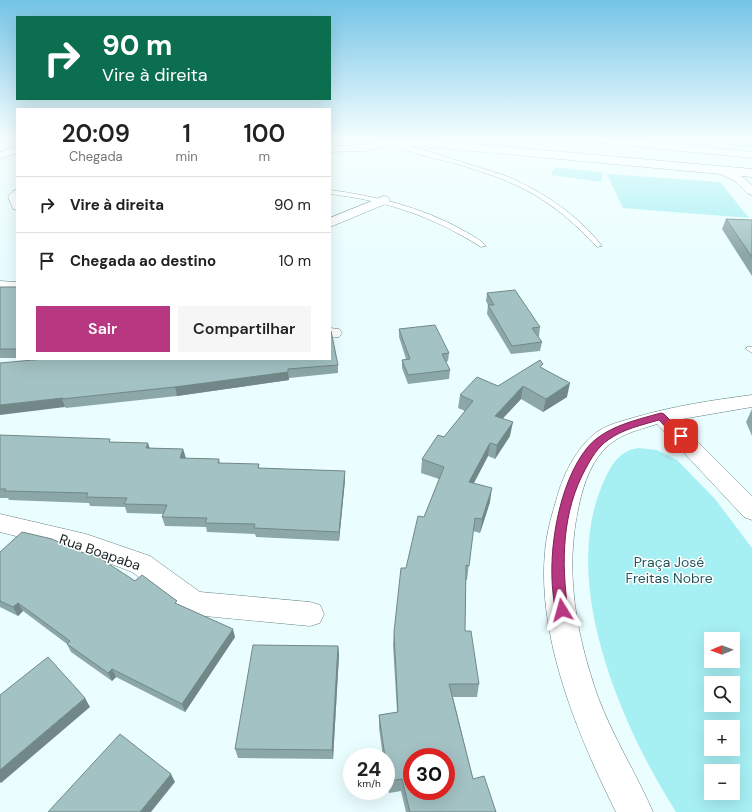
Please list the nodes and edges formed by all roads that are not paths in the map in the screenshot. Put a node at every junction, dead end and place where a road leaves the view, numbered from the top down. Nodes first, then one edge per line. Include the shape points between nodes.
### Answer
1 (506, 178) edge
2 (739, 179) joint
3 (752, 179) edge
4 (752, 191) edge
5 (331, 192) edge
6 (384, 200) junction
7 (331, 223) edge
8 (483, 246) dead end
9 (599, 246) dead end
10 (0, 286) edge
11 (16, 287) edge
12 (752, 400) edge
13 (661, 416) junction
14 (752, 511) edge
15 (0, 523) edge
16 (310, 614) dead end
17 (635, 812) edge

1 - 9 lane via 557,205
2 - 3 street
2 - 4 street
5 - 6 lane
6 - 7 street
6 - 8 lane via 439,220 465,233
10 - 11 street
12 - 13 street
13 - 14 street
13 - 17 street via 618,430 591,450 576,477 564,509 559,536 558,581 575,675 618,782
15 - 16 street, Rua Boapaba via 86,544 141,564 194,603

